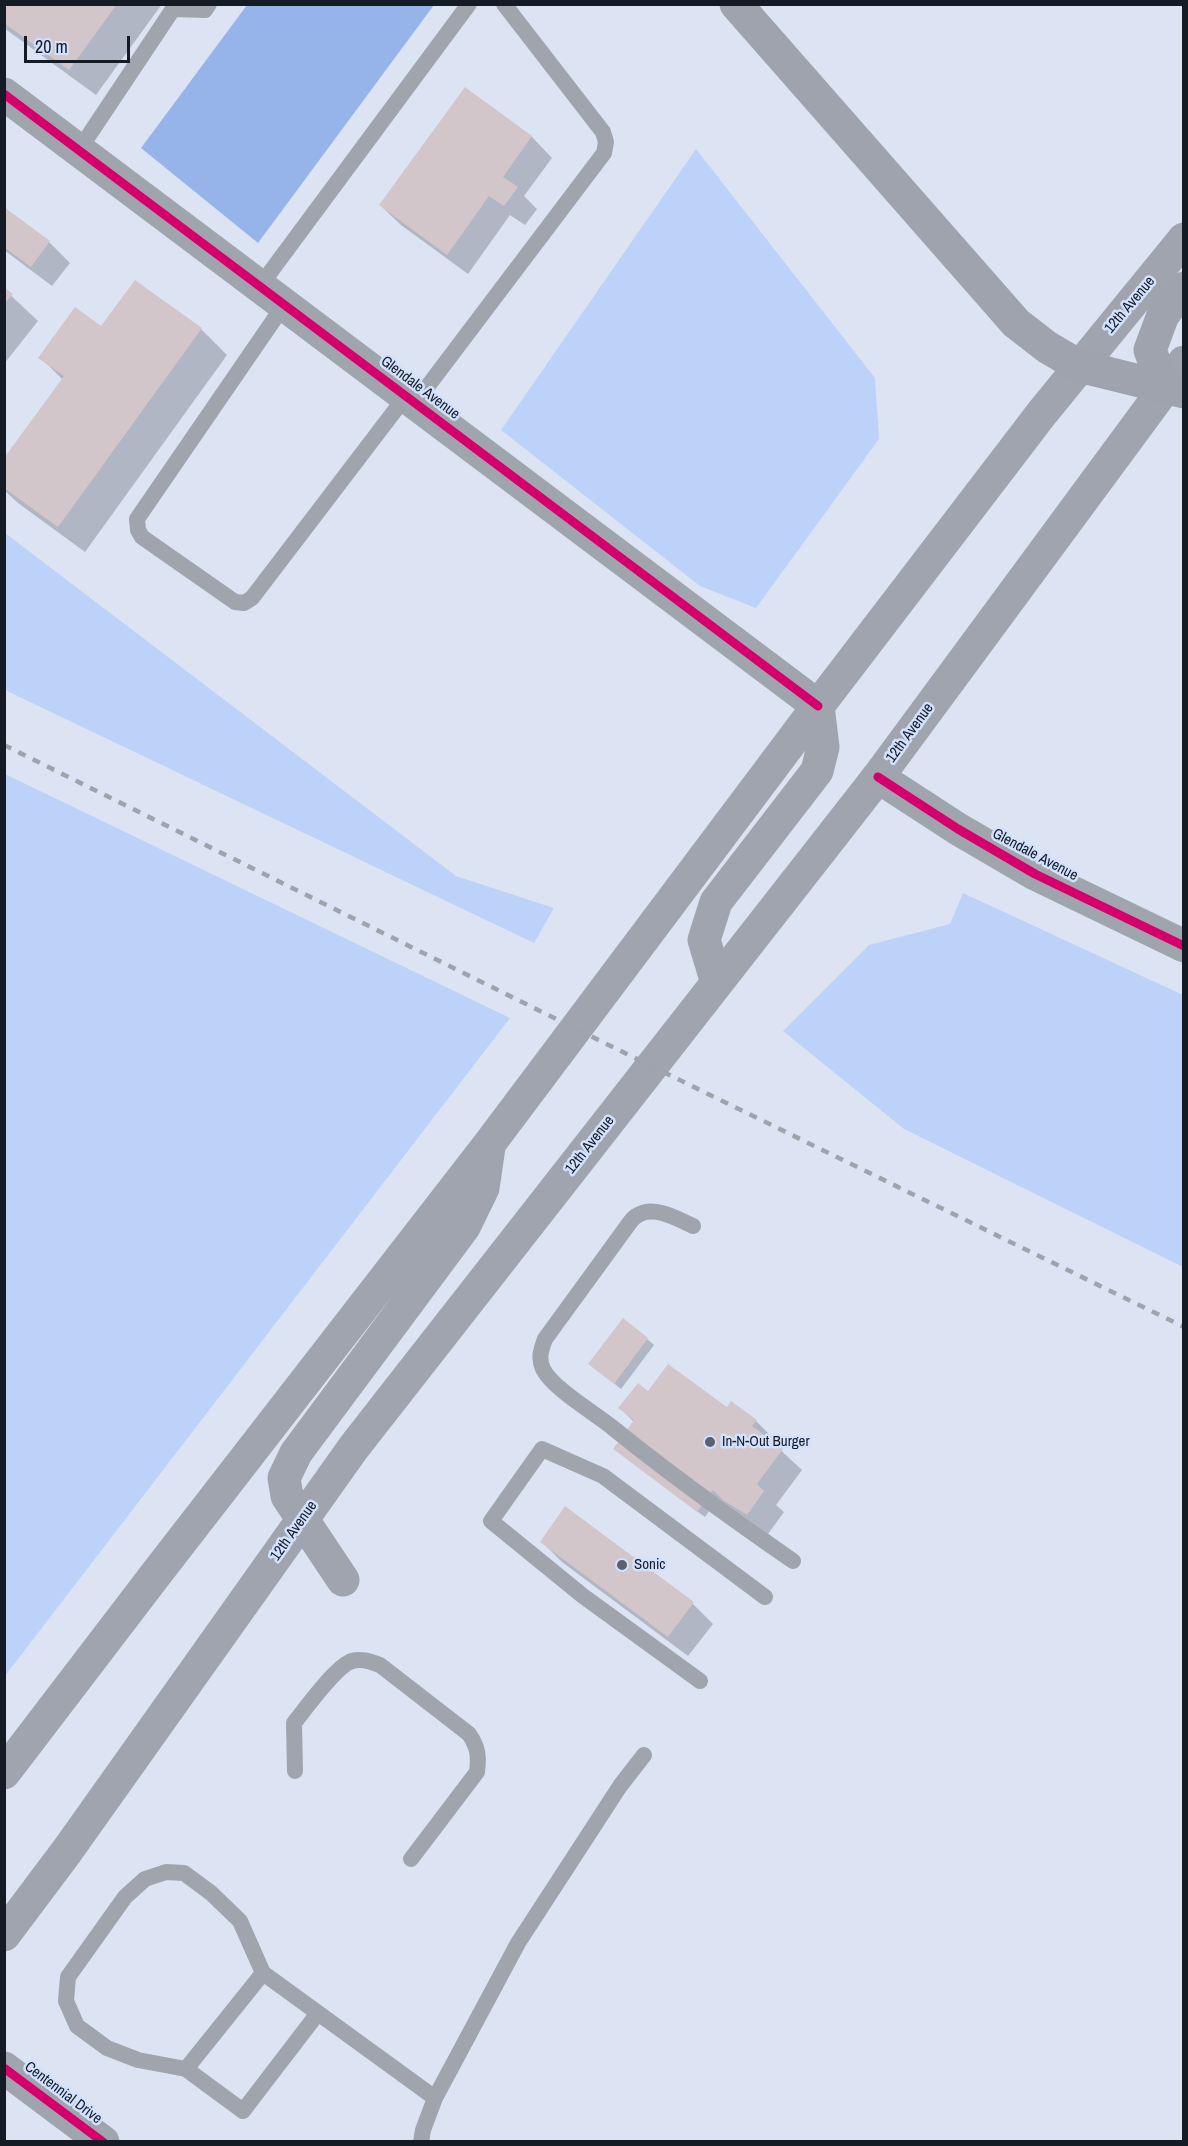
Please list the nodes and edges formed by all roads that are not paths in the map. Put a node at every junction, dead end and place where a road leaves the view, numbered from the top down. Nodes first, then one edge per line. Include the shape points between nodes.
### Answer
1 (209, 4) edge
2 (469, 4) edge
3 (504, 4) edge
4 (736, 4) edge
5 (4, 94) edge
6 (79, 150) junction
7 (1184, 239) edge
8 (1184, 288) edge
9 (272, 296) junction
10 (1184, 362) edge
11 (1078, 366) junction
12 (1174, 390) edge
13 (410, 400) junction
14 (818, 706) junction
15 (879, 777) junction
16 (1184, 946) edge
17 (717, 983) junction
18 (490, 1143) junction
19 (693, 1226) dead end
20 (302, 1520) junction
21 (793, 1561) dead end
22 (343, 1580) dead end
23 (765, 1597) dead end
24 (700, 1681) dead end
25 (644, 1755) dead end
26 (295, 1771) dead end
27 (4, 1773) edge
28 (411, 1860) dead end
29 (4, 1935) edge
30 (263, 1973) junction
31 (318, 2013) junction
32 (4, 2068) edge
33 (186, 2068) junction
34 (435, 2098) junction
35 (422, 2136) edge
36 (103, 2142) edge
37 (407, 2142) edge

1 - 6 lane via 205,10 173,9
2 - 9 lane
3 - 13 lane via 603,132 604,153
4 - 11 highway via 1016,323
5 - 6 street, Glendale Avenue
6 - 9 street, Glendale Avenue
7 - 11 main road, 12th Avenue
8 - 12 highway via 1163,315 1150,350
9 - 13 street, Glendale Avenue
9 - 13 lane via 137,519 142,537 235,602 244,603 252,598
10 - 12 main road, 12th Avenue
11 - 12 highway
11 - 14 main road, 12th Avenue
12 - 15 main road, 12th Avenue
13 - 14 street, Glendale Avenue
14 - 17 main road via 823,747 817,771 716,902 704,940
14 - 18 main road, 12th Avenue
15 - 16 street, Glendale Avenue via 1035,874
15 - 17 main road, 12th Avenue
17 - 20 main road, 12th Avenue via 354,1447
18 - 20 main road via 483,1188 464,1227 296,1453 284,1478 286,1496
18 - 27 main road, 12th Avenue
19 - 21 lane via 651,1211 638,1214 545,1339 539,1356 549,1378 581,1404
20 - 22 main road
20 - 29 main road, 12th Avenue
23 - 24 lane via 603,1476 542,1449 491,1521 583,1596
25 - 34 lane via 518,1943
26 - 28 lane via 294,1723 341,1666 368,1660 380,1665 469,1734 479,1758 477,1772
30 - 31 lane
30 - 33 lane
30 - 33 lane via 240,1921 184,1873 166,1872 145,1879 126,1897 68,1977 66,2001 77,2026 106,2048 138,2060
31 - 33 lane via 243,2111
31 - 34 lane
32 - 36 main road, Centennial Drive
34 - 35 lane
35 - 37 lane

